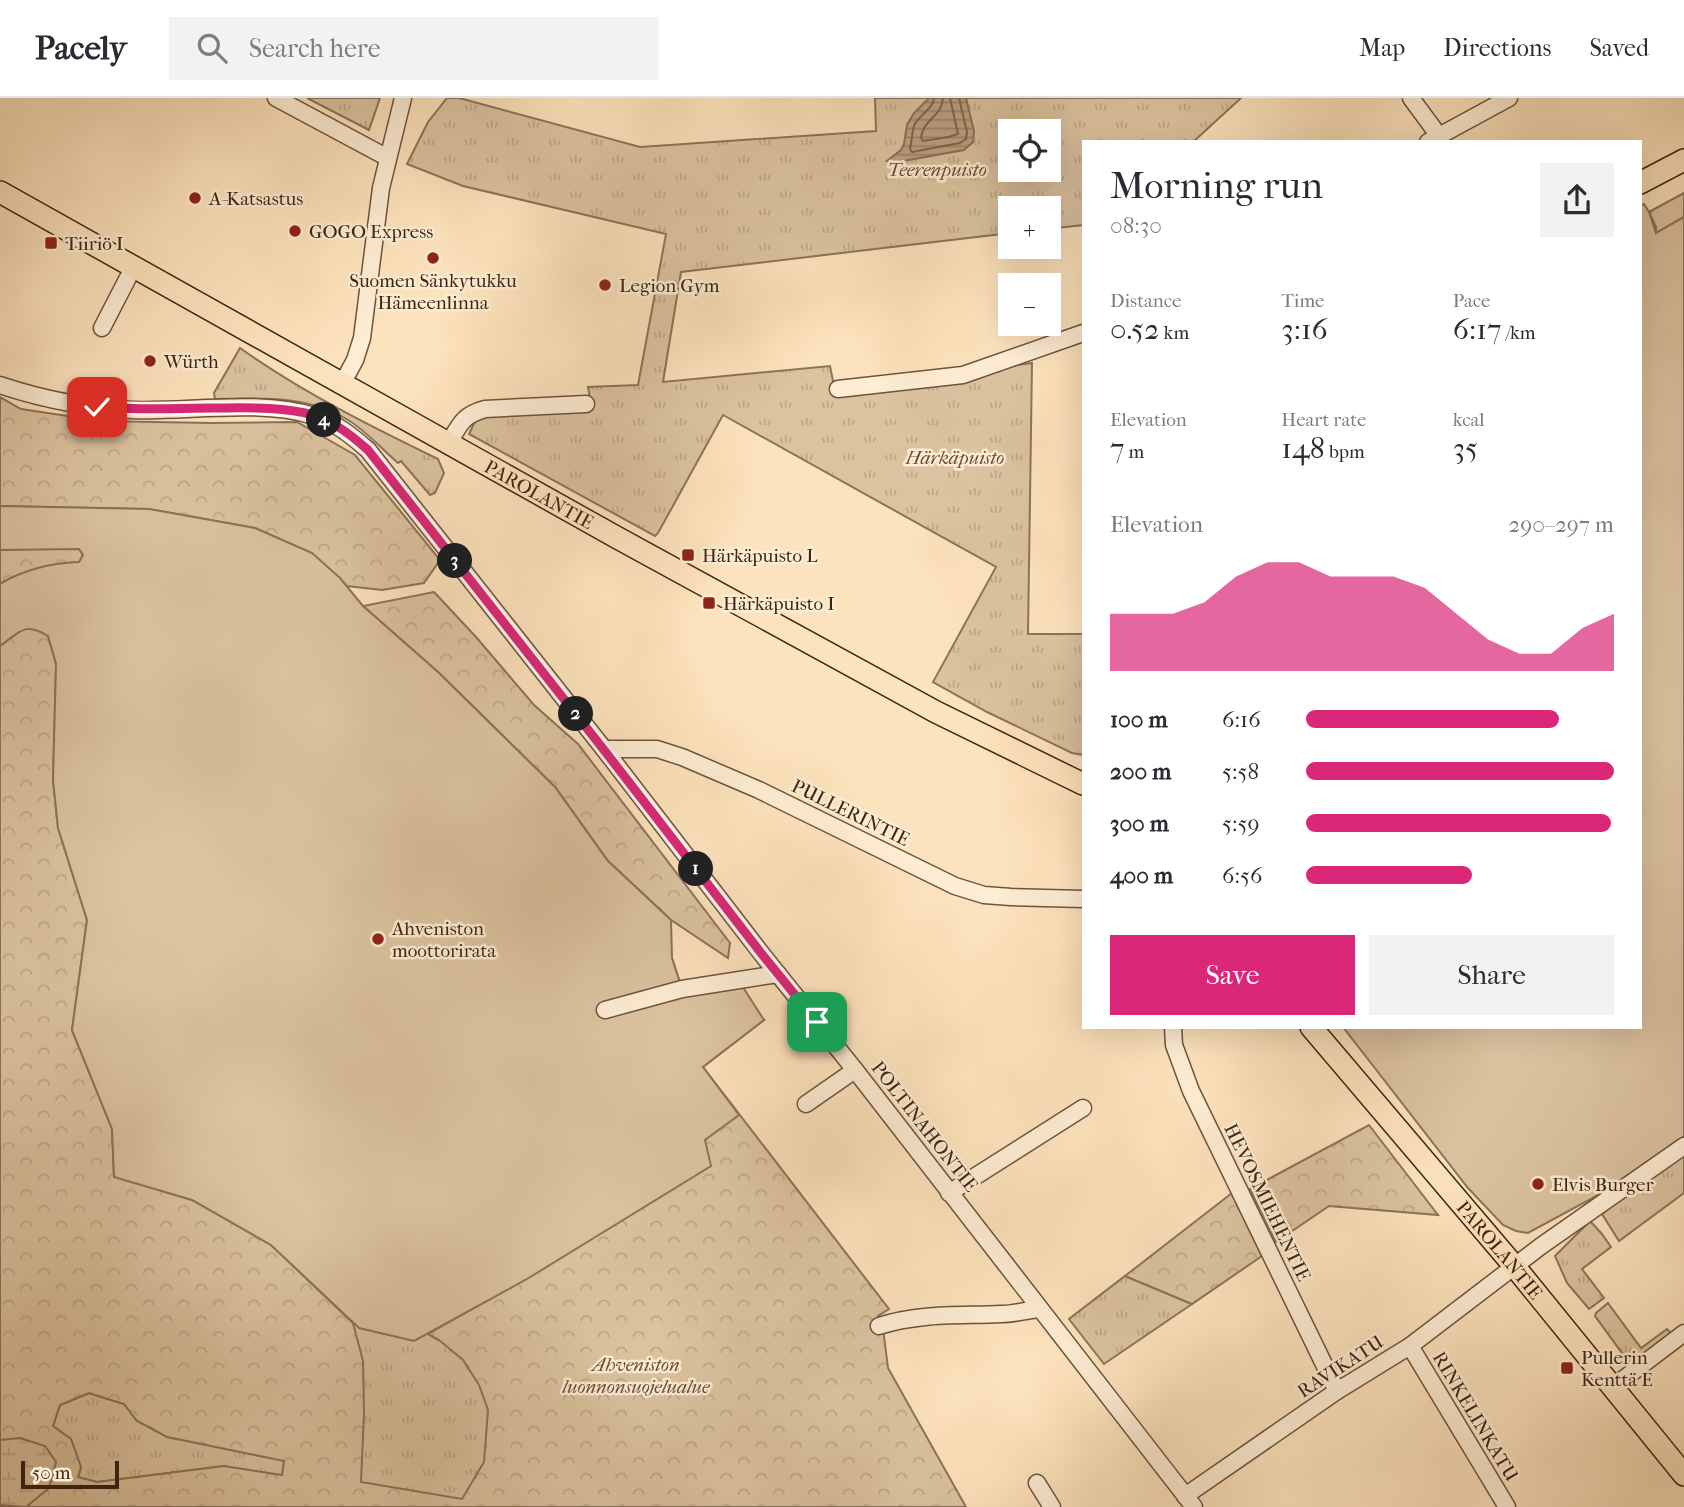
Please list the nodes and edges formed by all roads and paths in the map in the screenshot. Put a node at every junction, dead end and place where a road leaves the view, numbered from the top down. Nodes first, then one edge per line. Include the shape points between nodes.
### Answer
1 (276, 98) edge
2 (402, 98) edge
3 (1411, 98) edge
4 (1508, 98) edge
5 (1433, 139) edge
6 (388, 158) junction
7 (1684, 160) edge
8 (1642, 182) edge
9 (0, 192) edge
10 (134, 267) junction
11 (102, 328) dead end
12 (1082, 333) edge
13 (0, 384) edge
14 (342, 384) junction
15 (838, 389) dead end
16 (586, 404) dead end
17 (449, 443) junction
18 (604, 750) junction
19 (1082, 784) edge
20 (1082, 899) edge
21 (778, 974) junction
22 (605, 1010) dead end
23 (1173, 1029) edge
24 (1313, 1029) edge
25 (855, 1070) junction
26 (806, 1104) dead end
27 (1083, 1108) dead end
28 (1684, 1146) edge
29 (949, 1193) junction
30 (1515, 1267) junction
31 (1040, 1309) junction
32 (879, 1326) dead end
33 (1684, 1333) edge
34 (1410, 1346) junction
35 (1613, 1387) junction
36 (1337, 1391) junction
37 (1684, 1475) edge
38 (1037, 1483) dead end
39 (1190, 1504) edge
40 (1052, 1507) edge
41 (1507, 1507) edge

1 - 6 street
2 - 6 street
3 - 5 street
4 - 5 street
6 - 14 street via 362,338
7 - 8 main road
9 - 10 main road, PAROLANTIE
10 - 11 street
10 - 14 main road, PAROLANTIE
12 - 15 street via 963,374
13 - 18 street, POLTINAHONTIE via 97,407 251,407 314,415 332,423 368,450
14 - 17 main road, PAROLANTIE
16 - 17 street via 472,412
17 - 19 main road, PAROLANTIE via 936,712
18 - 20 street, PULLERINTIE via 657,749 682,757 955,886 984,895
18 - 21 street, POLTINAHONTIE
21 - 22 street via 682,989
21 - 25 street, POLTINAHONTIE
23 - 36 street, HEVOSMIEHENTIE via 1174,1045 1191,1091
24 - 30 main road, PAROLANTIE
25 - 26 street
25 - 29 street, POLTINAHONTIE
27 - 29 street
28 - 30 street, RAVIKATU
29 - 31 street, POLTINAHONTIE
30 - 34 street, RAVIKATU
30 - 35 main road, PAROLANTIE
31 - 32 street via 945,1314
31 - 39 street, POLTINAHONTIE
33 - 35 street
34 - 36 street, RAVIKATU
34 - 41 street, RINKELINKATU
35 - 37 main road, PAROLANTIE
36 - 39 street, RAVIKATU
38 - 40 street

